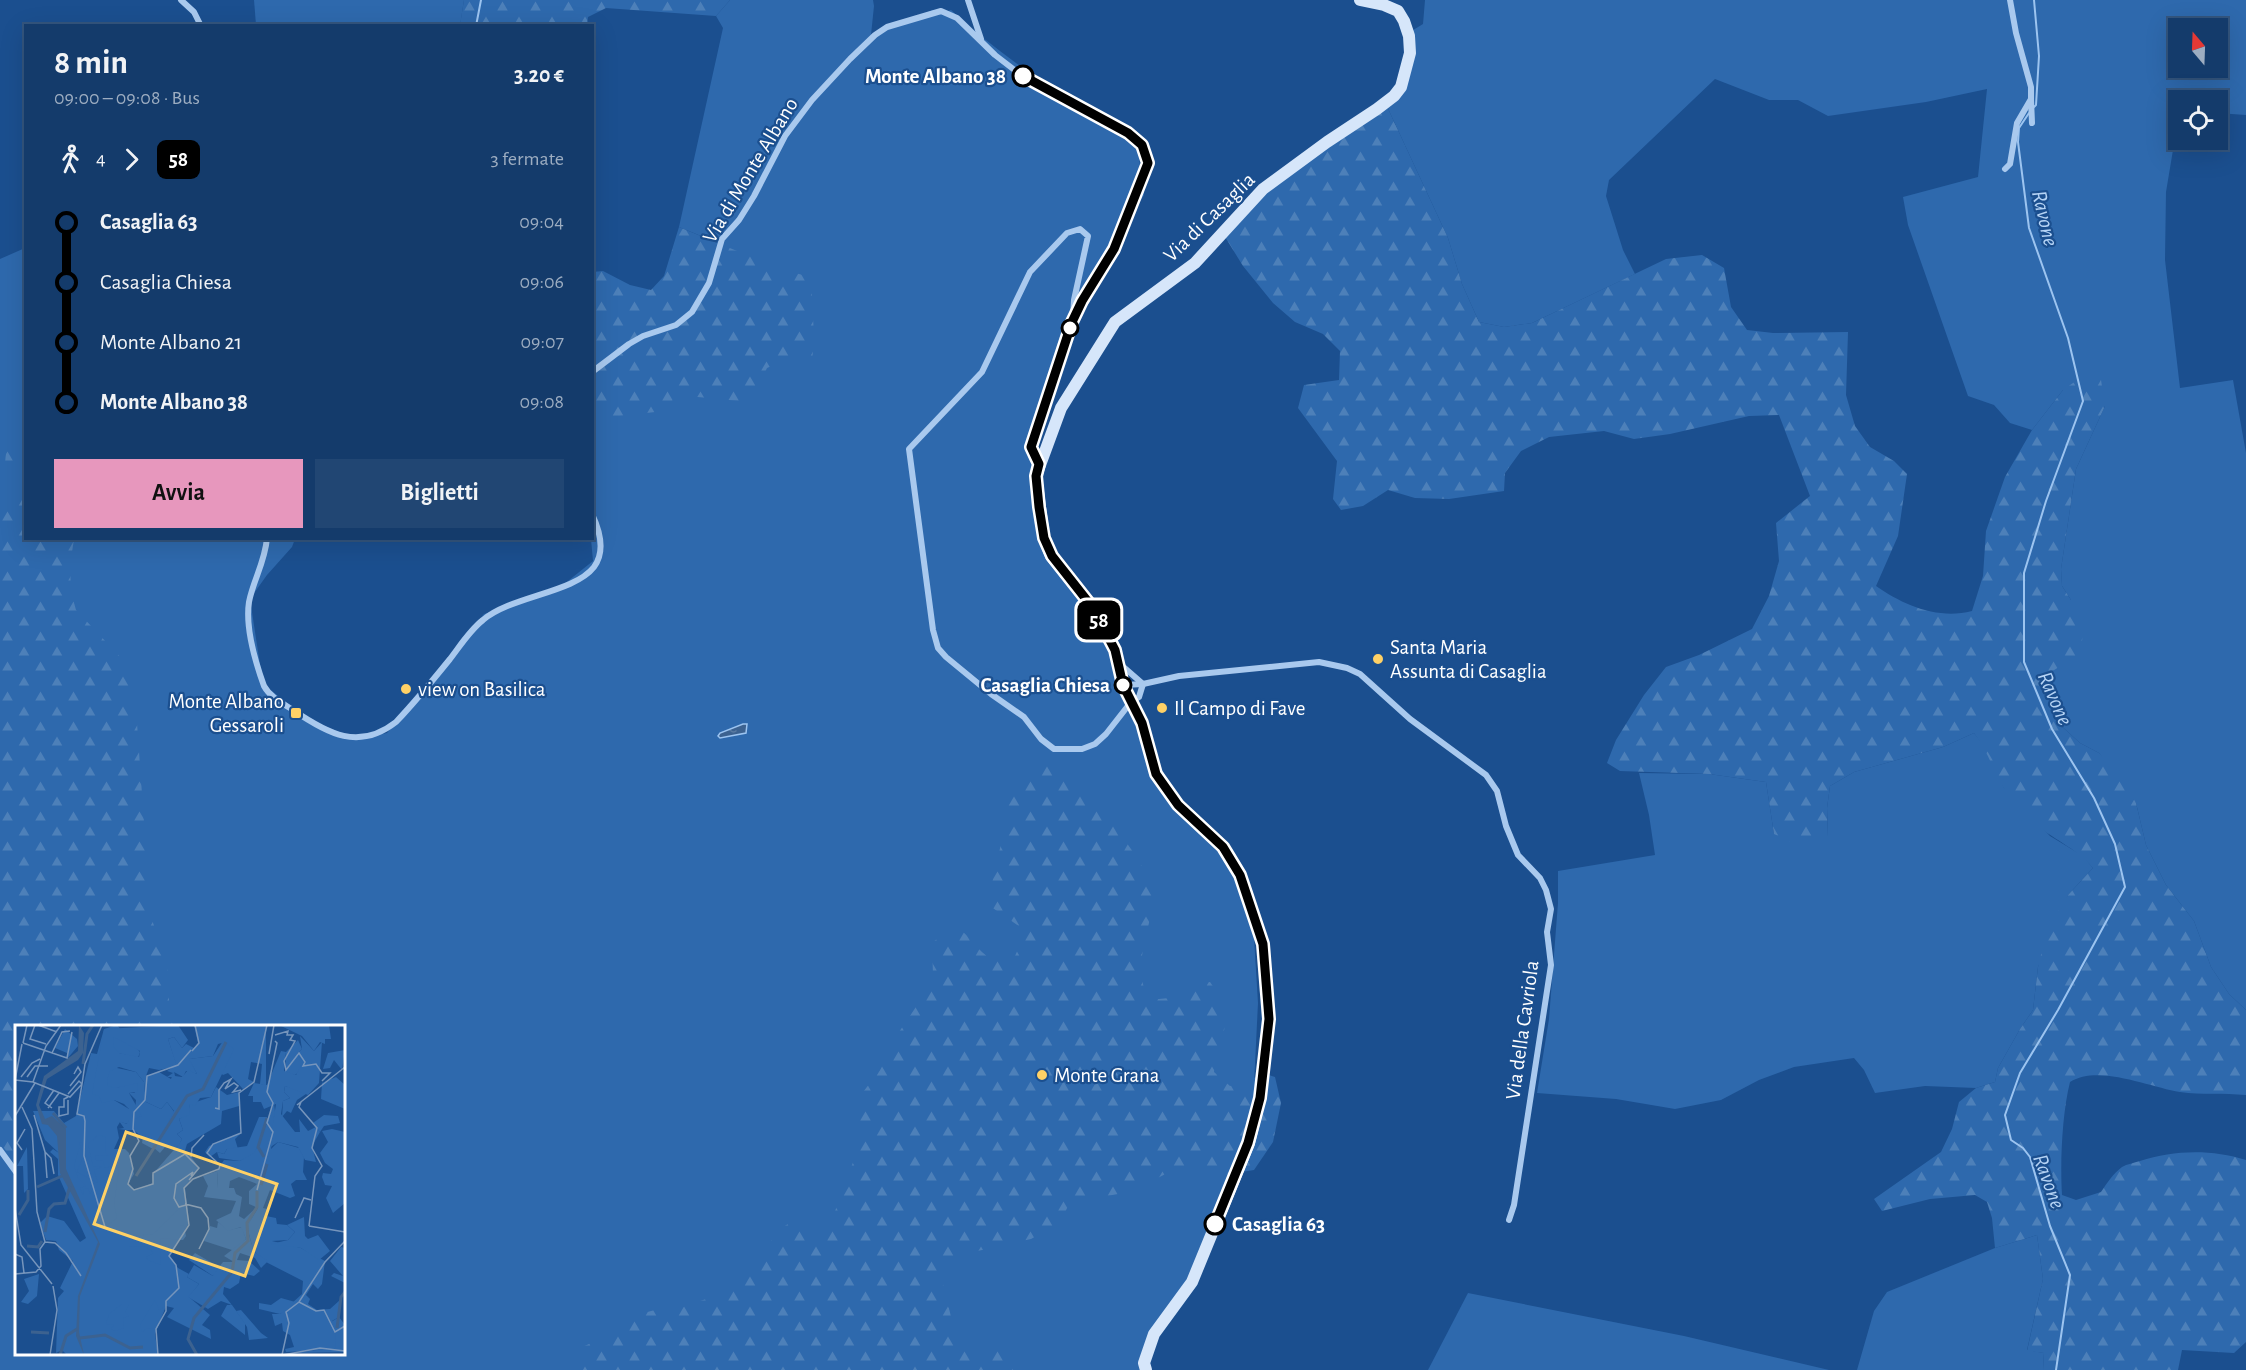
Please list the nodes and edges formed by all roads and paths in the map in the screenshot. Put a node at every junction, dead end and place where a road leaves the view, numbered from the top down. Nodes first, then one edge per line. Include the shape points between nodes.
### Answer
1 (181, 0) edge
2 (968, 0) edge
3 (1360, 0) edge
4 (2010, 0) edge
5 (200, 24) edge
6 (982, 42) junction
7 (2031, 99) junction
8 (2032, 123) dead end
9 (2005, 169) dead end
10 (1072, 322) junction
11 (594, 370) edge
12 (1039, 464) junction
13 (594, 518) edge
14 (267, 540) edge
15 (1118, 662) junction
16 (1143, 684) junction
17 (1123, 685) junction
18 (1131, 702) junction
19 (0, 1150) edge
20 (15, 1171) edge
21 (1509, 1220) dead end
22 (1146, 1370) edge

1 - 5 street
2 - 6 street
3 - 12 street, Via di Casaglia via 1384,4 1398,11 1404,21 1410,53 1401,87 1377,110 1263,189 1195,263 1115,322 1061,408
4 - 7 street
6 - 10 street, Via di Monte Albano via 1017,72 1128,133 1146,154 1148,163 1114,249
6 - 11 street, Via di Monte Albano via 957,18 941,11 887,27 875,35 812,100 785,136 754,196 722,239 709,283 692,312 676,325 629,344
7 - 8 street
7 - 9 street via 2017,123 2010,164
10 - 12 street, Via di Monte Albano via 1031,447
10 - 18 street, Via di Monte Albano via 1088,236 1080,229 1067,233 1030,272 981,372 909,449 933,630 941,652 1024,717 1054,749 1095,744
12 - 15 street, Via di Casaglia via 1036,476 1044,538 1052,556 1093,608
13 - 14 street via 602,545 590,571 565,585 505,606 484,619 396,722 378,734 359,738 326,730 264,686 249,623 249,601
15 - 16 street
15 - 17 street, Via di Casaglia
16 - 17 street, Via della Cavriola
16 - 18 street via 1139,697
16 - 21 street, Via della Cavriola via 1291,663 1319,662 1347,668 1360,674 1410,719 1486,775 1497,791 1518,855 1540,878 1551,909 1547,932 1551,965
17 - 18 street, Via di Casaglia
18 - 22 street, Via di Casaglia via 1142,723 1156,774 1178,805 1223,847 1240,875 1263,944 1269,1019 1260,1098 1248,1143 1192,1282 1154,1334 1144,1363
19 - 20 street

